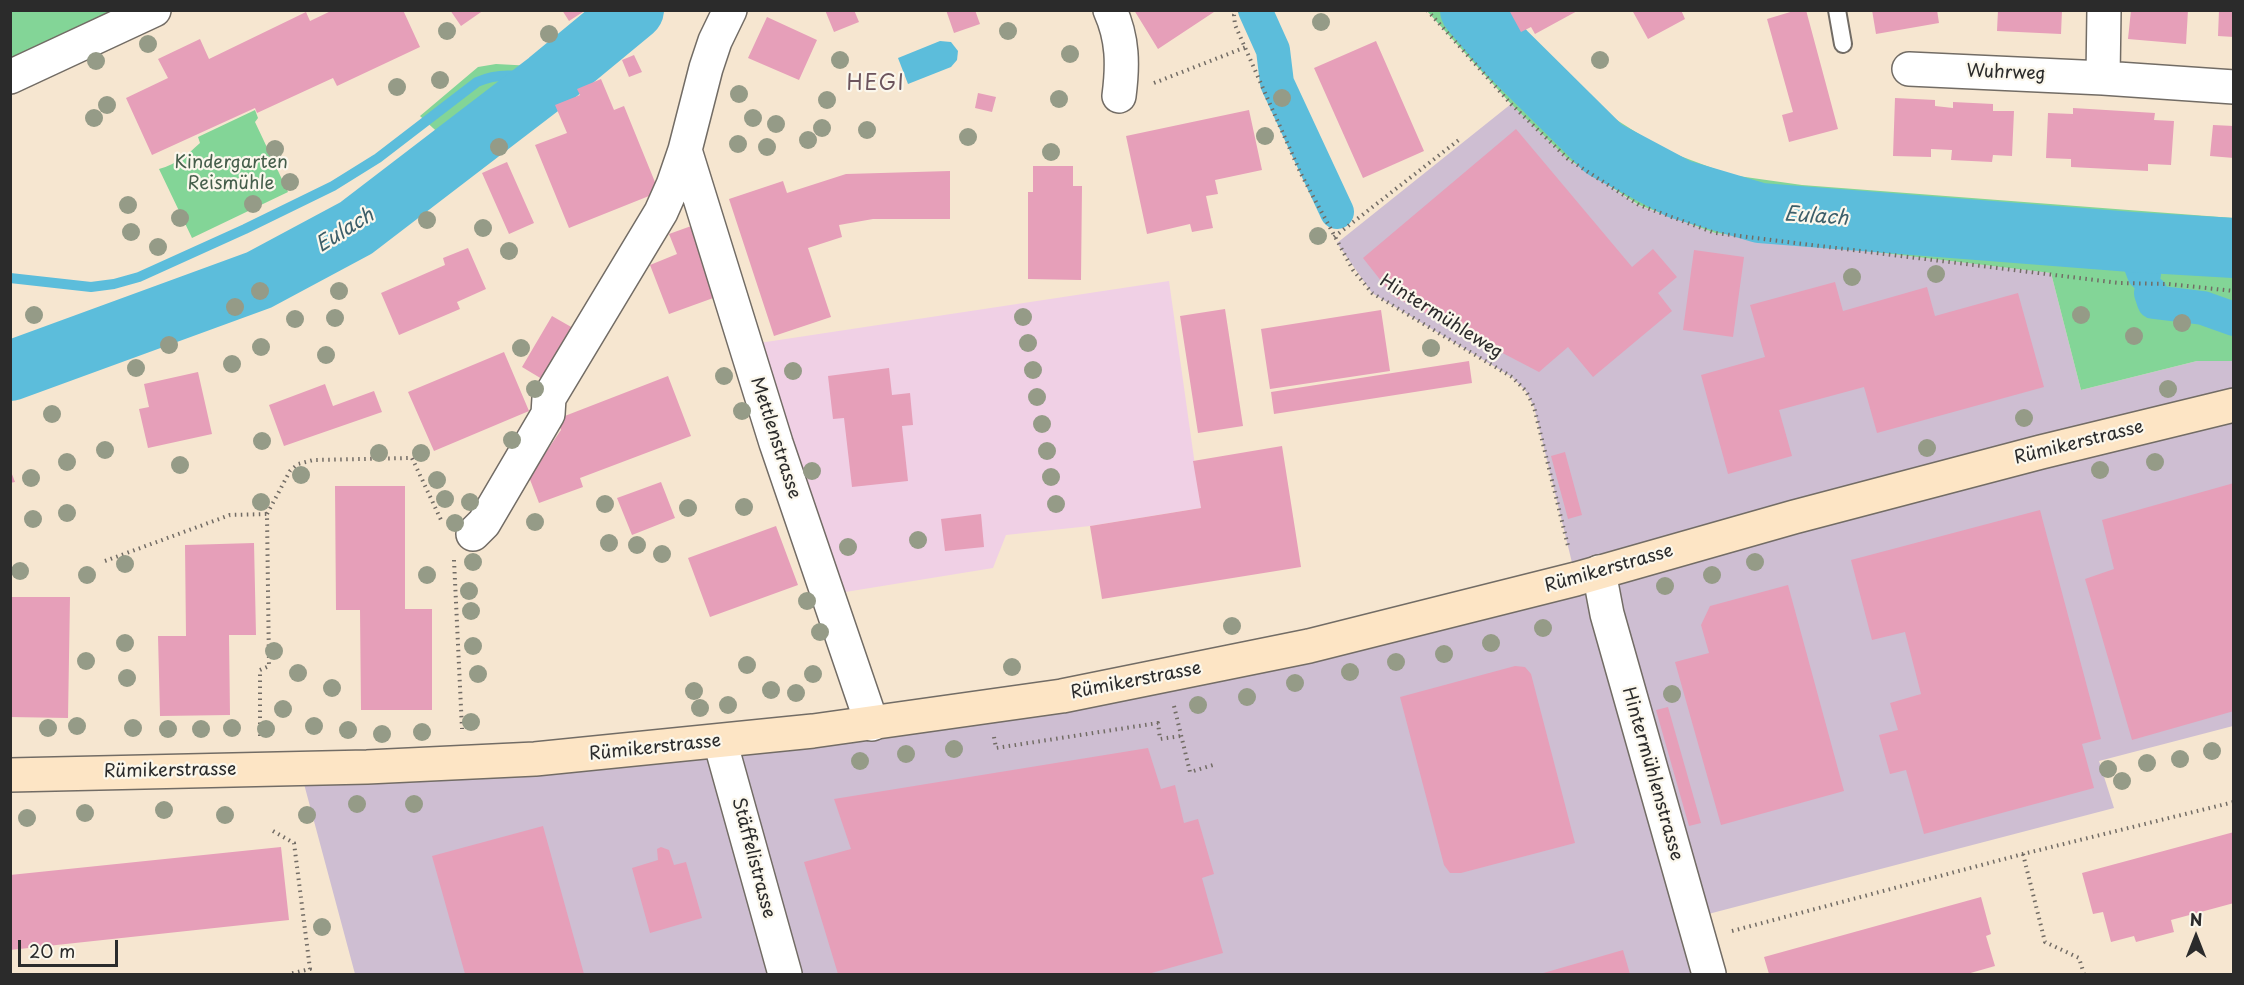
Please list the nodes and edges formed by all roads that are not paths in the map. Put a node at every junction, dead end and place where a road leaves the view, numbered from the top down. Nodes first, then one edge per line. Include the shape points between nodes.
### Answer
1 (154, 10) edge
2 (730, 10) edge
3 (1110, 10) edge
4 (1837, 10) edge
5 (2104, 10) edge
6 (1844, 44) dead end
7 (1909, 69) dead end
8 (10, 77) edge
9 (2103, 78) junction
10 (2234, 87) edge
11 (1119, 96) road end
12 (685, 150) junction
13 (2234, 405) edge
14 (460, 533) road end
15 (1599, 572) junction
16 (872, 724) junction
17 (720, 741) junction
18 (10, 775) edge
19 (785, 975) edge
20 (1709, 975) edge

1 - 8 street
2 - 12 street via 699,90
3 - 11 street via 1122,49
4 - 6 lane
5 - 9 street
7 - 9 street, Wuhrweg
9 - 10 street, Wuhrweg
12 - 14 street via 661,212 549,398 548,414 484,523
12 - 16 street, Mettlenstrasse via 776,443
13 - 15 main road, Rümikerstrasse via 2041,452
15 - 16 main road, Rümikerstrasse via 1309,646 1062,696
15 - 20 street, Hintermühlenstrasse via 1607,614
16 - 17 main road, Rümikerstrasse
17 - 18 main road, Rümikerstrasse via 468,763
17 - 19 street, Stäffelistrasse

